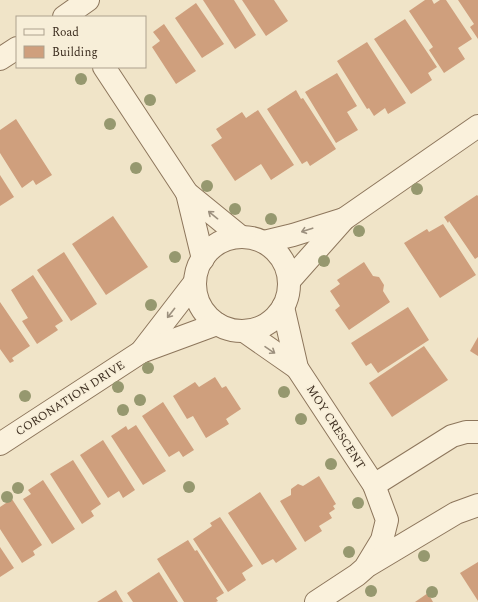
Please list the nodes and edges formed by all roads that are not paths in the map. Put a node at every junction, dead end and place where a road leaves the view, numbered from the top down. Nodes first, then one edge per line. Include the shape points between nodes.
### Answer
1 (88, 0) edge
2 (67, 12) edge
3 (16, 49) edge
4 (0, 59) edge
5 (105, 68) edge
6 (478, 126) edge
7 (187, 193) junction
8 (344, 219) junction
9 (241, 237) junction
10 (264, 242) junction
11 (203, 258) junction
12 (289, 281) junction
13 (195, 282) junction
14 (283, 307) junction
15 (217, 324) junction
16 (244, 331) junction
17 (141, 352) junction
18 (297, 368) junction
19 (478, 432) edge
20 (0, 444) edge
21 (374, 485) junction
22 (478, 505) edge
23 (365, 568) junction
24 (316, 602) edge

1 - 2 street
3 - 4 street
5 - 7 street
6 - 8 street
9 -> 7 street
7 - 11 street
8 -> 10 street
8 - 12 street
9 - 10 street
9 - 11 street via 226,240 213,247
10 - 12 street via 276,252 285,265
11 - 13 street
12 - 14 street via 287,299
13 - 15 street via 201,306
13 -> 17 street, CORONATION DRIVE
14 - 16 street via 273,319 260,328
14 - 18 street, MOY CRESCENT
15 - 16 street
15 - 17 street, CORONATION DRIVE
16 -> 18 street, MOY CRESCENT
17 - 20 street, CORONATION DRIVE
18 - 21 street, MOY CRESCENT
19 - 21 street via 452,436
21 - 23 street, MOY CRESCENT via 387,520 382,540
22 - 23 street, MOY CRESCENT via 456,513
23 - 24 street, MOY CRESCENT

